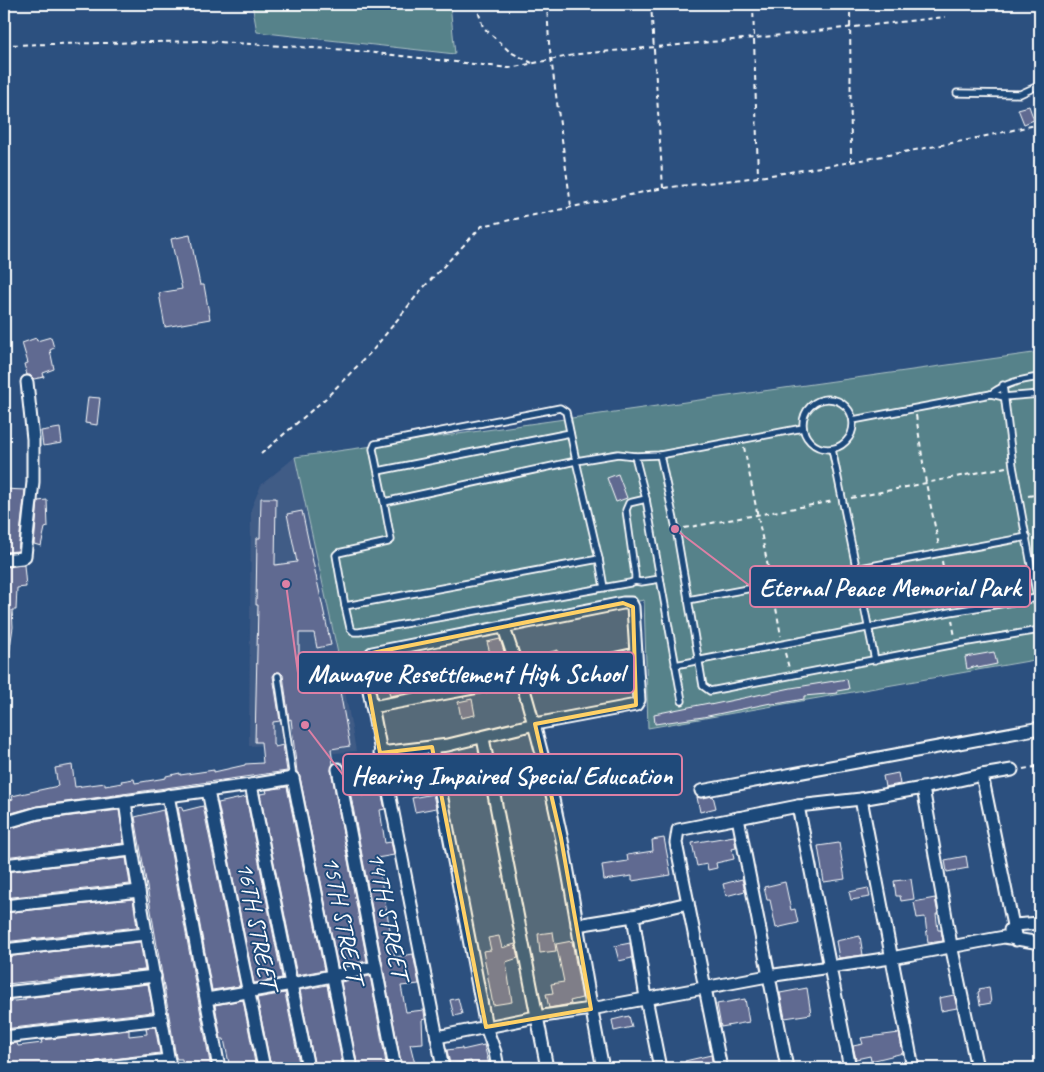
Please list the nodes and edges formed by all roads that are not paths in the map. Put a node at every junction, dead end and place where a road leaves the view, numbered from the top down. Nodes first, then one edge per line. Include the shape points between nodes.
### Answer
1 (1040, 85) edge
2 (957, 94) dead end
3 (1040, 377) edge
4 (27, 382) dead end
5 (1003, 385) junction
6 (991, 394) junction
7 (1040, 394) edge
8 (1004, 397) junction
9 (853, 420) junction
10 (803, 428) junction
11 (570, 433) junction
12 (832, 449) junction
13 (660, 455) junction
14 (635, 456) junction
15 (576, 461) junction
16 (378, 470) junction
17 (646, 499) junction
18 (384, 502) junction
19 (1027, 537) junction
20 (599, 559) junction
21 (4, 560) edge
22 (857, 568) junction
23 (660, 579) junction
24 (635, 581) junction
25 (604, 588) junction
26 (1037, 598) junction
27 (688, 600) junction
28 (346, 606) junction
29 (1040, 614) edge
30 (504, 628) junction
31 (868, 628) junction
32 (1040, 630) edge
33 (635, 654) junction
34 (874, 660) junction
35 (698, 661) junction
36 (675, 665) junction
37 (278, 676) dead end
38 (522, 679) junction
39 (682, 701) dead end
40 (372, 707) junction
41 (535, 724) junction
42 (1039, 728) edge
43 (483, 738) junction
44 (432, 747) junction
45 (380, 753) junction
46 (338, 769) dead end
47 (1012, 770) road end
48 (982, 775) junction
49 (294, 778) junction
50 (251, 785) junction
51 (923, 788) junction
52 (208, 791) junction
53 (701, 792) dead end
54 (168, 795) junction
55 (861, 799) junction
56 (125, 801) junction
57 (798, 806) junction
58 (738, 818) junction
59 (4, 822) edge
60 (131, 850) junction
61 (4, 864) edge
62 (139, 891) junction
63 (688, 903) junction
64 (4, 906) edge
65 (633, 916) junction
66 (1040, 923) edge
67 (577, 925) junction
68 (1014, 925) junction
69 (146, 934) junction
70 (1004, 937) junction
71 (1016, 940) junction
72 (1040, 944) edge
73 (951, 946) junction
74 (4, 950) edge
75 (892, 958) junction
76 (830, 966) junction
77 (376, 967) junction
78 (155, 976) junction
79 (332, 976) junction
80 (768, 976) junction
81 (292, 984) junction
82 (706, 987) junction
83 (248, 992) junction
84 (4, 993) edge
85 (646, 998) junction
86 (207, 999) junction
87 (591, 1009) junction
88 (536, 1017) junction
89 (161, 1019) junction
90 (486, 1027) junction
91 (4, 1037) edge
92 (437, 1037) junction
93 (169, 1064) edge
94 (98, 1068) edge
95 (219, 1068) edge
96 (264, 1068) edge
97 (308, 1068) edge
98 (351, 1068) edge
99 (395, 1068) edge
100 (443, 1068) edge
101 (498, 1068) edge
102 (547, 1068) edge
103 (603, 1068) edge
104 (660, 1068) edge
105 (721, 1068) edge
106 (787, 1068) edge
107 (850, 1068) edge
108 (912, 1068) edge
109 (977, 1068) edge

1 - 2 lane via 1020,94
3 - 5 lane
4 - 21 street via 33,439 28,533 25,556
5 - 6 lane
5 - 8 lane
6 - 8 lane
6 - 9 lane
7 - 8 lane
8 - 19 lane
9 - 10 lane via 848,408 838,400 824,398 812,404 804,414
9 - 12 lane via 852,433 844,444
10 - 12 lane via 808,440 819,448
10 - 13 lane
11 - 15 lane
11 - 16 lane
11 - 16 lane via 566,412 560,408 375,444 373,449
12 - 22 lane
13 - 14 lane
13 - 27 lane
14 - 15 lane via 618,454
14 - 17 lane
15 - 18 lane
15 - 20 lane
16 - 18 lane
17 - 23 lane
17 - 24 lane via 629,503 626,510
18 - 28 lane via 391,540 336,555
19 - 22 lane
19 - 26 lane
20 - 25 lane
20 - 28 lane
22 - 27 lane
22 - 31 lane
23 - 24 lane
23 - 36 lane
24 - 25 lane
25 - 28 lane via 354,632 350,628
26 - 29 lane
26 - 31 lane
27 - 35 lane
30 - 33 street via 631,603
30 - 38 street
30 - 40 street via 372,653 366,660 365,670
31 - 34 lane
31 - 35 lane
32 - 34 lane
33 - 38 street
33 - 41 street via 639,700 636,705
34 - 35 lane via 710,691 703,686
35 - 36 lane
36 - 39 lane
37 - 49 lane
38 - 40 street
38 - 41 street
40 - 45 street
41 - 43 street
41 - 67 street
42 - 53 street
43 - 44 street
43 - 88 street
44 - 45 street
44 - 90 street
45 - 92 street
46 - 77 street, 14TH STREET
47 - 48 street
48 - 51 street
48 - 68 street
49 - 50 street
49 - 79 street, 15TH STREET
50 - 52 street
50 - 81 street
51 - 55 street
51 - 73 street
52 - 54 street
52 - 83 street, 16TH STREET
54 - 56 street
54 - 86 street
55 - 57 street
55 - 75 street
56 - 59 street via 38,813
56 - 60 street
57 - 58 street
57 - 76 street
58 - 63 street via 678,830 676,844
58 - 80 street
60 - 61 street
60 - 62 street
62 - 64 street
62 - 69 street
63 - 65 street
63 - 82 street
65 - 67 street
65 - 85 street
66 - 68 street
67 - 87 street
68 - 70 street
68 - 71 street
69 - 74 street
69 - 78 street
70 - 71 street
70 - 73 street
71 - 72 street
73 - 75 street
73 - 109 street
75 - 76 street
75 - 108 street
76 - 80 street
76 - 107 street
77 - 79 street
77 - 99 street, 14TH STREET
78 - 84 street
78 - 89 street
79 - 81 street
79 - 98 street, 15TH STREET
80 - 82 street
80 - 106 street
81 - 83 street
81 - 97 street
82 - 85 street
82 - 105 street
83 - 86 street
83 - 96 street, 16TH STREET
85 - 87 street
85 - 104 street
86 - 95 street
87 - 88 street
87 - 103 street
88 - 90 street
88 - 102 street
89 - 91 street
89 - 93 street
90 - 92 street
90 - 101 street
92 - 100 street
93 - 94 street

